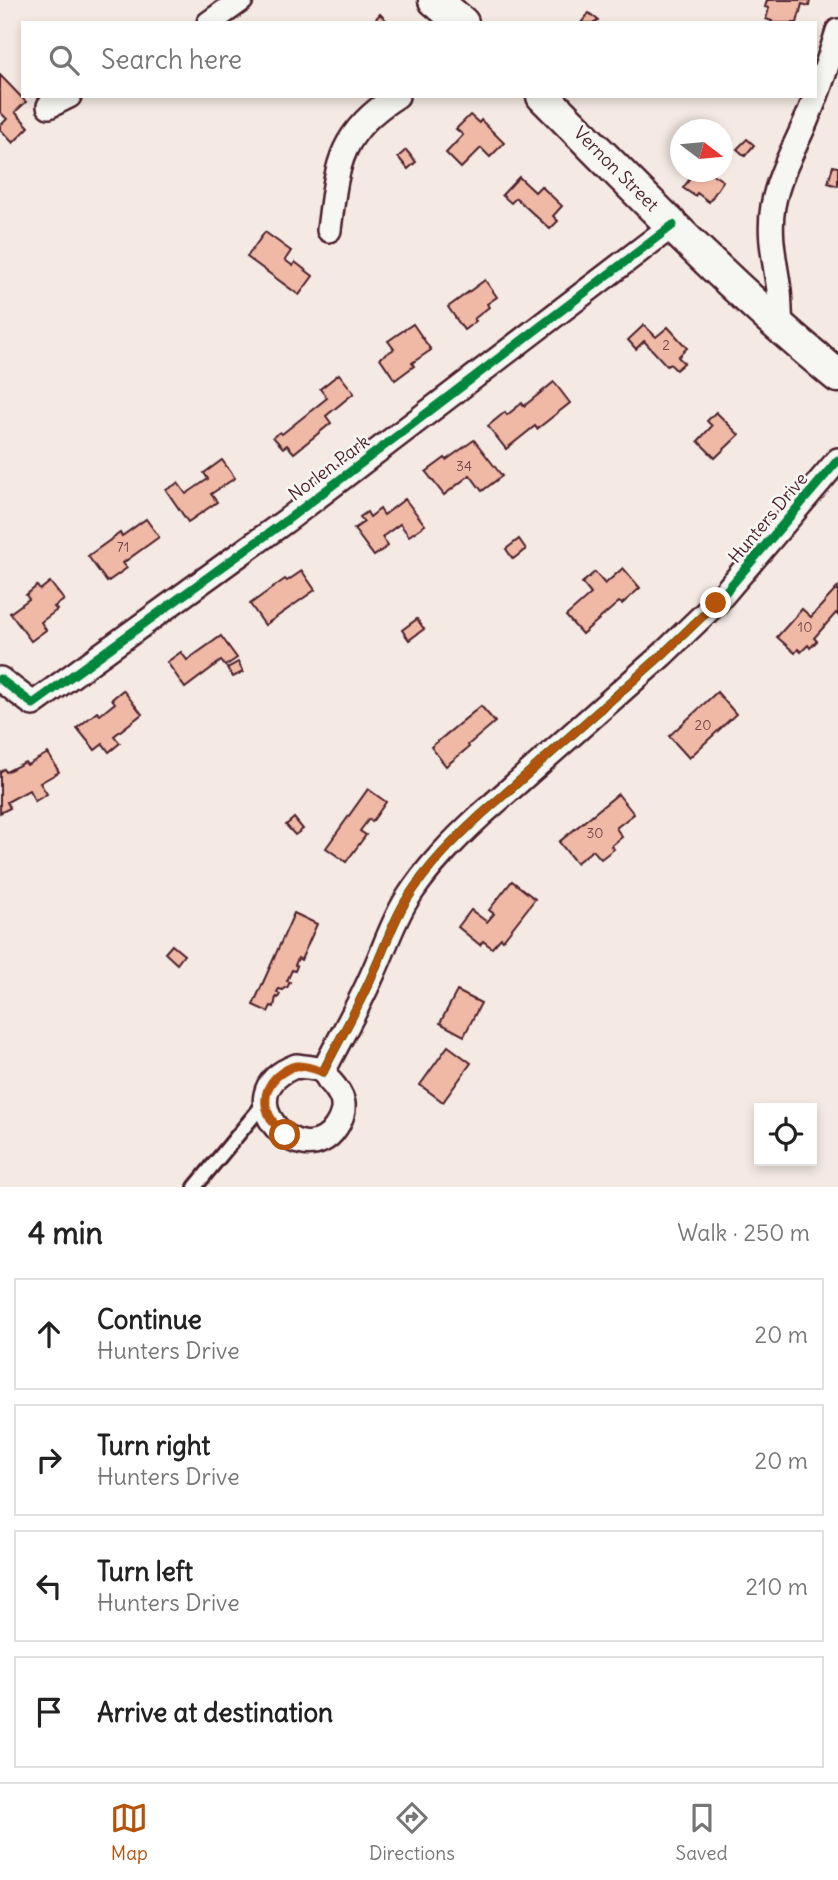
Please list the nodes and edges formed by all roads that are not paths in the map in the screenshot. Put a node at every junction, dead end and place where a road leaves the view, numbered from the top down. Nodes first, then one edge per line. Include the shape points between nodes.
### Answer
1 (241, 0) edge
2 (435, 0) edge
3 (212, 21) edge
4 (460, 21) edge
5 (838, 31) edge
6 (817, 93) edge
7 (394, 98) edge
8 (545, 98) edge
9 (815, 98) edge
10 (673, 225) junction
11 (329, 230) dead end
12 (781, 328) junction
13 (838, 376) edge
14 (838, 460) edge
15 (0, 679) edge
16 (323, 1072) junction
17 (265, 1102) junction
18 (195, 1187) edge

1 - 3 street
2 - 4 main road
5 - 6 street
7 - 11 street via 366,120 345,148
8 - 10 main road, Vernon Street
9 - 12 street via 781,176 773,208 772,247
10 - 12 main road, Vernon Street
10 - 15 street, Norlen Park via 287,520 33,704
12 - 13 main road, Vernon Street
14 - 16 street, Hunters Drive via 716,603 475,821 420,879
16 - 17 street via 296,1066 288,1069 273,1081
16 - 17 street via 343,1097 343,1110 338,1125 322,1140 303,1143 285,1135 271,1121
17 - 18 lane

